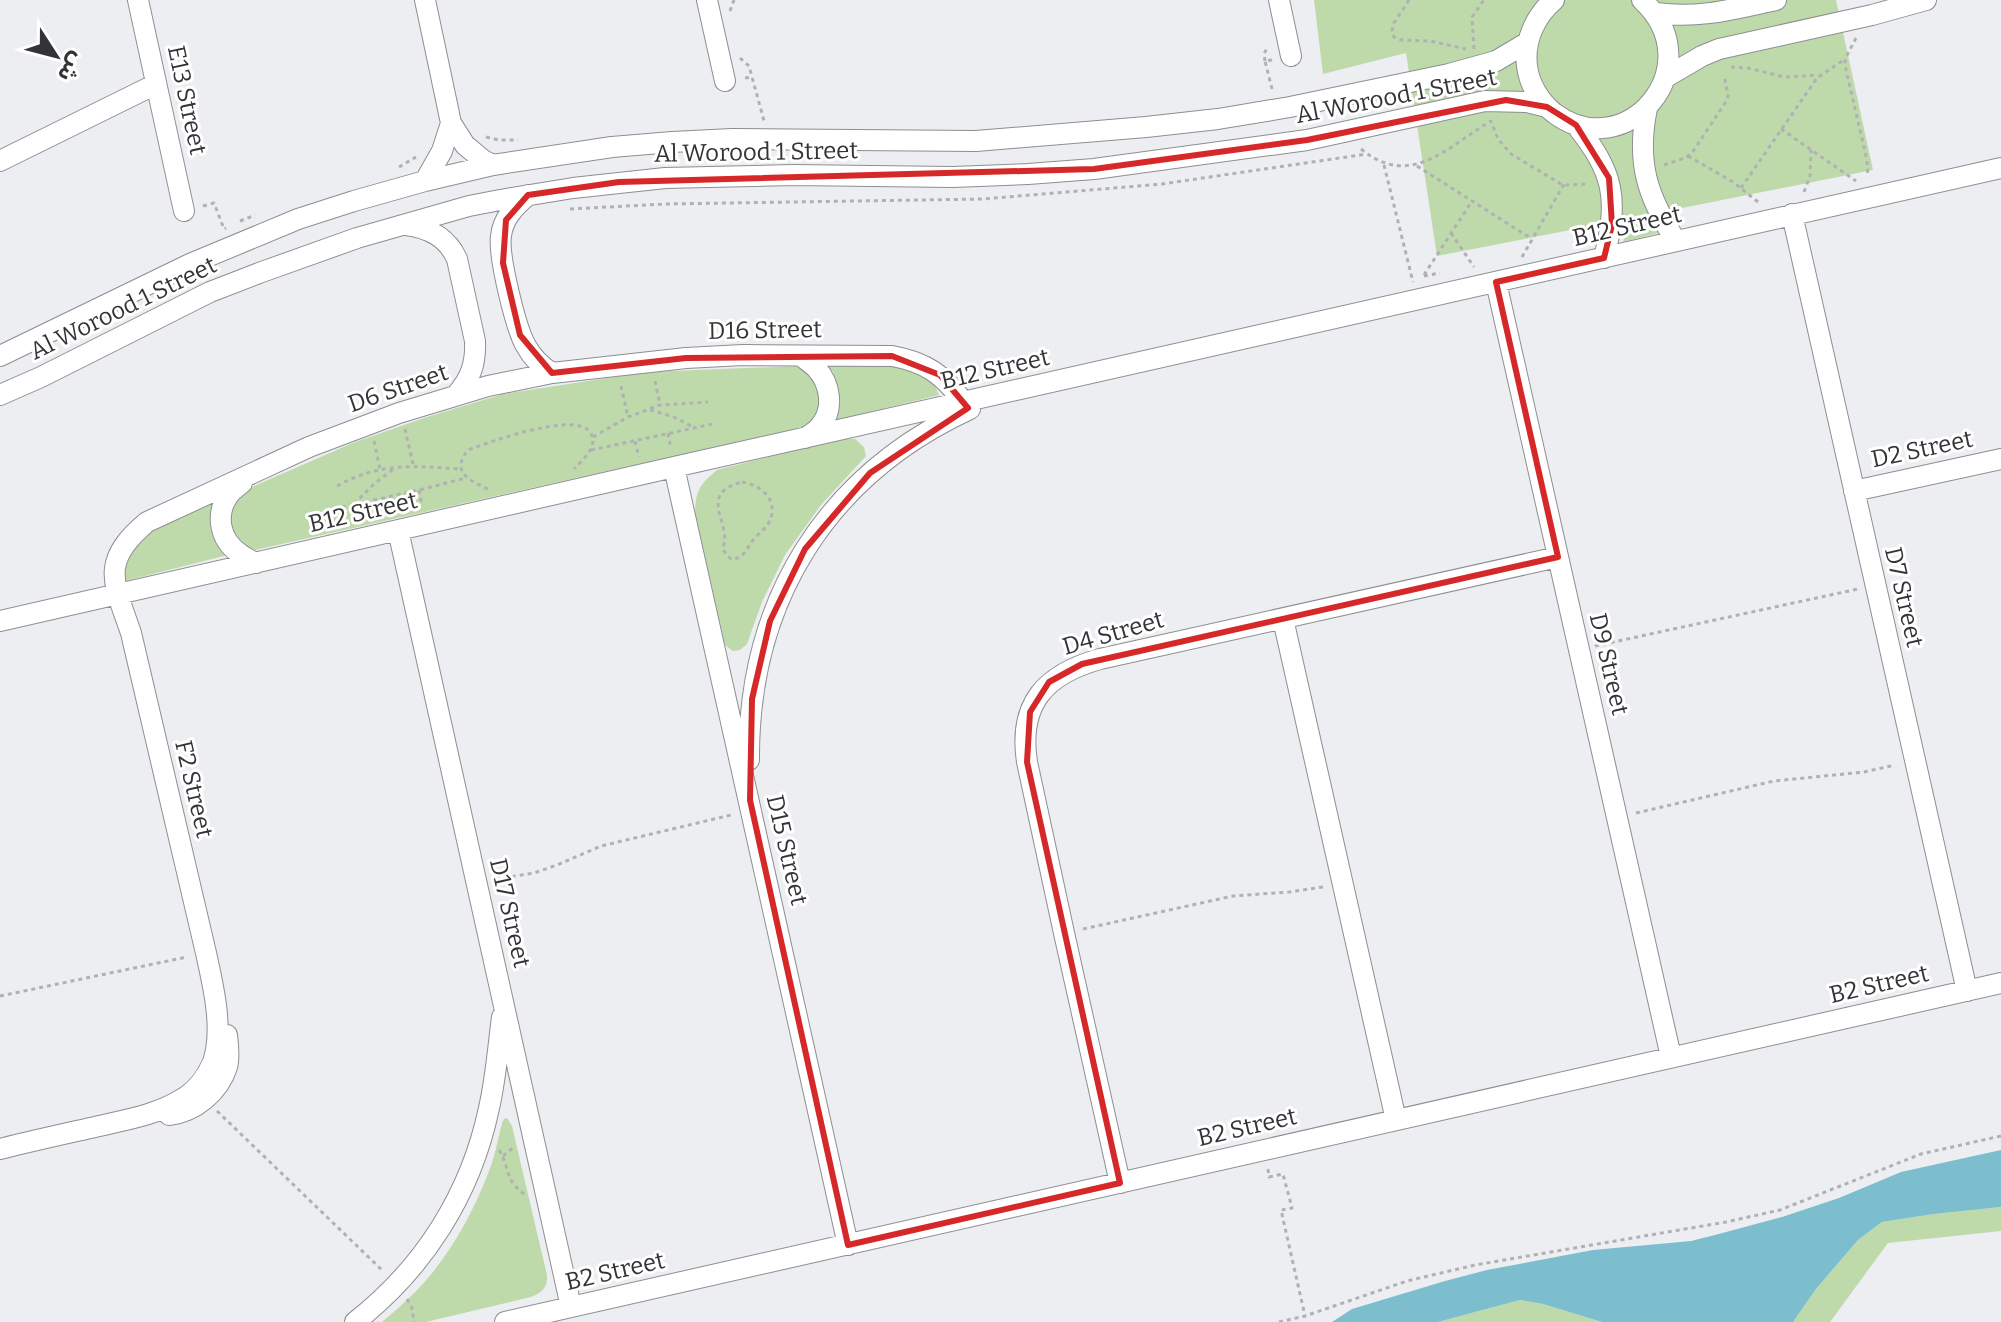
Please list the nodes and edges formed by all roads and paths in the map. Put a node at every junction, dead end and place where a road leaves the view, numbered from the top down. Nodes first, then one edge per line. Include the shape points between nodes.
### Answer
1 (138, 0) edge
2 (425, 0) edge
3 (707, 0) edge
4 (734, 0) edge
5 (1279, 0) edge
6 (1409, 0) edge
7 (1484, 0) edge
8 (1776, 0) edge
9 (1926, 0) edge
10 (1551, 1) edge
11 (1649, 7) edge
12 (730, 11) dead end
13 (1872, 15) junction
14 (1528, 42) junction
15 (738, 56) dead end
16 (1291, 56) joint
17 (1845, 59) junction
18 (1723, 67) dead end
19 (1822, 74) junction
20 (1724, 75) dead end
21 (752, 77) junction
22 (1666, 77) junction
23 (725, 81) joint
24 (156, 84) junction
25 (1273, 90) dead end
26 (1547, 107) junction
27 (1647, 108) junction
28 (451, 123) junction
29 (764, 123) dead end
30 (1576, 125) junction
31 (1781, 129) junction
32 (1348, 132) junction
33 (522, 140) dead end
34 (465, 145) junction
35 (1811, 150) junction
36 (442, 151) junction
37 (1688, 156) junction
38 (0, 161) edge
39 (1384, 163) junction
40 (493, 165) junction
41 (1415, 165) junction
42 (1661, 166) dead end
43 (397, 168) dead end
44 (2001, 168) edge
45 (425, 181) junction
46 (1588, 183) dead end
47 (1564, 184) junction
48 (1843, 184) dead end
49 (1741, 188) junction
50 (1817, 189) dead end
51 (528, 195) junction
52 (1875, 196) junction
53 (1472, 201) junction
54 (1747, 207) dead end
55 (184, 211) joint
56 (256, 214) dead end
57 (1792, 214) junction
58 (406, 225) junction
59 (1451, 233) junction
60 (1532, 239) junction
61 (1676, 241) junction
62 (1536, 253) dead end
63 (1522, 256) junction
64 (1604, 258) junction
65 (1474, 267) dead end
66 (1449, 272) dead end
67 (1506, 280) junction
68 (1412, 301) junction
69 (0, 356) edge
70 (801, 356) junction
71 (552, 373) junction
72 (654, 378) dead end
73 (620, 381) dead end
74 (457, 394) junction
75 (1003, 394) junction
76 (0, 395) edge
77 (708, 402) dead end
78 (964, 403) junction
79 (660, 405) junction
80 (647, 409) junction
81 (628, 417) junction
82 (713, 424) dead end
83 (695, 428) junction
84 (405, 429) dead end
85 (668, 433) junction
86 (593, 437) junction
87 (805, 438) junction
88 (374, 440) dead end
89 (635, 440) junction
90 (590, 451) junction
91 (2001, 459) edge
92 (673, 460) junction
93 (640, 461) dead end
94 (398, 466) junction
95 (413, 466) junction
96 (265, 467) junction
97 (380, 469) junction
98 (461, 469) junction
99 (573, 469) dead end
100 (466, 478) junction
101 (337, 486) dead end
102 (419, 490) junction
103 (1854, 491) junction
104 (498, 493) dead end
105 (387, 497) junction
106 (354, 504) junction
107 (342, 507) dead end
108 (423, 510) dead end
109 (395, 524) junction
110 (749, 547) joint
111 (1558, 557) junction
112 (256, 563) junction
113 (1874, 586) junction
114 (116, 595) junction
115 (1283, 619) junction
116 (0, 621) edge
117 (1580, 649) junction
118 (1914, 759) junction
119 (751, 805) junction
120 (1617, 817) junction
121 (477, 882) junction
122 (1342, 883) junction
123 (1064, 933) junction
124 (206, 953) junction
125 (2001, 983) edge
126 (1967, 991) junction
127 (0, 996) edge
128 (215, 996) junction
129 (504, 1005) junction
130 (1671, 1057) junction
131 (205, 1099) junction
132 (137, 1117) junction
133 (1396, 1120) junction
134 (2001, 1136) edge
135 (481, 1141) junction
136 (0, 1149) edge
137 (1263, 1151) junction
138 (1120, 1183) junction
139 (549, 1206) junction
140 (848, 1245) junction
141 (397, 1285) junction
142 (571, 1307) junction
143 (1305, 1316) junction
144 (355, 1322) edge
145 (414, 1322) edge
146 (505, 1322) edge
147 (1279, 1322) edge

1 - 24 street, E13 Street
2 - 28 street
3 - 23 street
4 - 12 path
5 - 16 street
6 - 7 path via 1394,23 1394,37 1462,49 1474,49 1472,17
8 - 11 street via 1712,14 1674,16
9 - 13 street
10 - 14 street
11 - 22 street via 1666,33
13 - 17 path
13 - 22 street via 1719,49
14 - 26 street via 1533,88
14 - 40 street, Al Worood 1 Street via 1496,61 1449,74 1189,122 976,141 672,142
15 - 21 path
16 - 25 path via 1265,61
17 - 19 path
17 - 52 path via 1867,160 1867,189
18 - 19 path via 1784,77
19 - 31 path
20 - 37 path via 1727,100
21 - 23 path
21 - 29 path
22 - 27 street
24 - 38 street
24 - 55 street, E13 Street
26 - 30 street
26 - 32 street, Al Worood 1 Street via 1485,101
27 - 30 street via 1614,126
27 - 61 street via 1644,170 1660,217
28 - 34 street
28 - 36 street
30 - 64 street via 1609,178 1612,225
31 - 35 path
31 - 49 path
32 - 39 path via 1358,147
32 - 51 street, Al Worood 1 Street via 1041,173 696,177
33 - 34 path via 474,132
34 - 40 street
35 - 48 path via 1857,182
35 - 50 path via 1804,192
36 - 43 path via 426,145
36 - 45 street
37 - 42 path
37 - 49 path
39 - 41 path
39 - 68 path via 1415,289
40 - 45 street, Al Worood 1 Street
41 - 47 path via 1442,154 1491,121 1511,154
41 - 53 path
44 - 52 street, B12 Street
45 - 69 street, Al Worood 1 Street via 243,241
46 - 47 path
47 - 60 path
49 - 54 path via 1760,204
51 - 58 street, Al Worood 1 Street
51 - 71 street via 506,220 503,263 520,335
52 - 57 street, B12 Street
53 - 59 path
53 - 60 path
55 - 56 path via 214,203 224,229
57 - 61 street, B12 Street
57 - 103 street, D7 Street
58 - 74 street via 432,231 457,259 476,354 474,368
58 - 76 street, Al Worood 1 Street via 210,292
59 - 65 path
59 - 66 path via 1424,276
60 - 63 path
61 - 64 street, B12 Street
62 - 63 path
63 - 67 path
64 - 67 street, B12 Street
67 - 68 street, B12 Street
67 - 111 street, D9 Street
68 - 75 street, B12 Street
70 - 71 street, D16 Street via 686,358
70 - 78 street, D16 Street via 909,359 940,375
70 - 87 street via 816,368 829,396 821,426
71 - 74 street, D6 Street
72 - 79 path
73 - 81 path
74 - 96 street, D6 Street
75 - 78 street, B12 Street
75 - 119 street via 910,442 870,473 805,549 785,584 759,659 749,739
77 - 79 path
78 - 87 street, B12 Street
79 - 80 path
80 - 81 path
80 - 83 path
81 - 86 path
82 - 83 path
83 - 85 path
84 - 95 path
85 - 89 path
85 - 92 path
86 - 90 path
86 - 98 path via 574,425 516,433 468,450
87 - 92 street, B12 Street
88 - 97 path
89 - 90 path
89 - 93 path
90 - 99 path
91 - 103 street, D2 Street
92 - 109 street, B12 Street
92 - 119 street, D15 Street
94 - 95 path
94 - 97 path
94 - 106 path
95 - 98 path
96 - 112 street, D6 Street via 228,495 221,510 226,541
96 - 114 street, D6 Street via 133,533 116,563
97 - 101 path
98 - 100 path
100 - 102 path
100 - 104 path
102 - 105 path
102 - 108 path
103 - 113 street, D7 Street
105 - 106 path
105 - 109 path
106 - 107 path
109 - 112 street, B12 Street
109 - 121 street, D17 Street
110 - 110 path via 766,527 772,507 762,489 742,482 726,489 718,509 726,556 737,559
111 - 115 street, D4 Street
111 - 117 street, D9 Street
112 - 114 street, B12 Street
113 - 117 path
113 - 118 street, D7 Street
114 - 116 street, B12 Street
114 - 124 street, F2 Street via 131,633
115 - 122 street
115 - 123 street, D4 Street via 1082,664 1064,671 1037,697 1024,745
117 - 120 street, D9 Street
118 - 120 path via 1864,772 1774,781
118 - 126 street, D7 Street
119 - 121 path via 601,846 534,873
119 - 140 street, D15 Street
120 - 130 street, D9 Street
121 - 129 street, D17 Street
122 - 123 path via 1214,899
122 - 133 street
123 - 138 street, D4 Street
124 - 127 path
124 - 128 street, F2 Street
125 - 126 street, B2 Street
126 - 130 street, B2 Street
128 - 131 street, F2 Street via 229,1051 219,1084
128 - 132 street, F2 Street via 216,1048 205,1077 182,1099
129 - 135 street
129 - 139 street, D17 Street
130 - 133 street, B2 Street
131 - 132 street, F2 Street via 176,1115
131 - 141 path
132 - 136 street, F2 Street
133 - 137 street, B2 Street
134 - 143 path via 1921,1154 1780,1210 1461,1268
135 - 139 path via 499,1150 517,1188
135 - 141 street via 454,1208
137 - 138 street, B2 Street
137 - 143 path via 1269,1177 1283,1174 1292,1208 1281,1210
138 - 140 street, B2 Street
139 - 142 street, D17 Street
140 - 142 street, B2 Street
141 - 144 street
141 - 145 path via 412,1308
142 - 146 street, B2 Street
143 - 147 path

